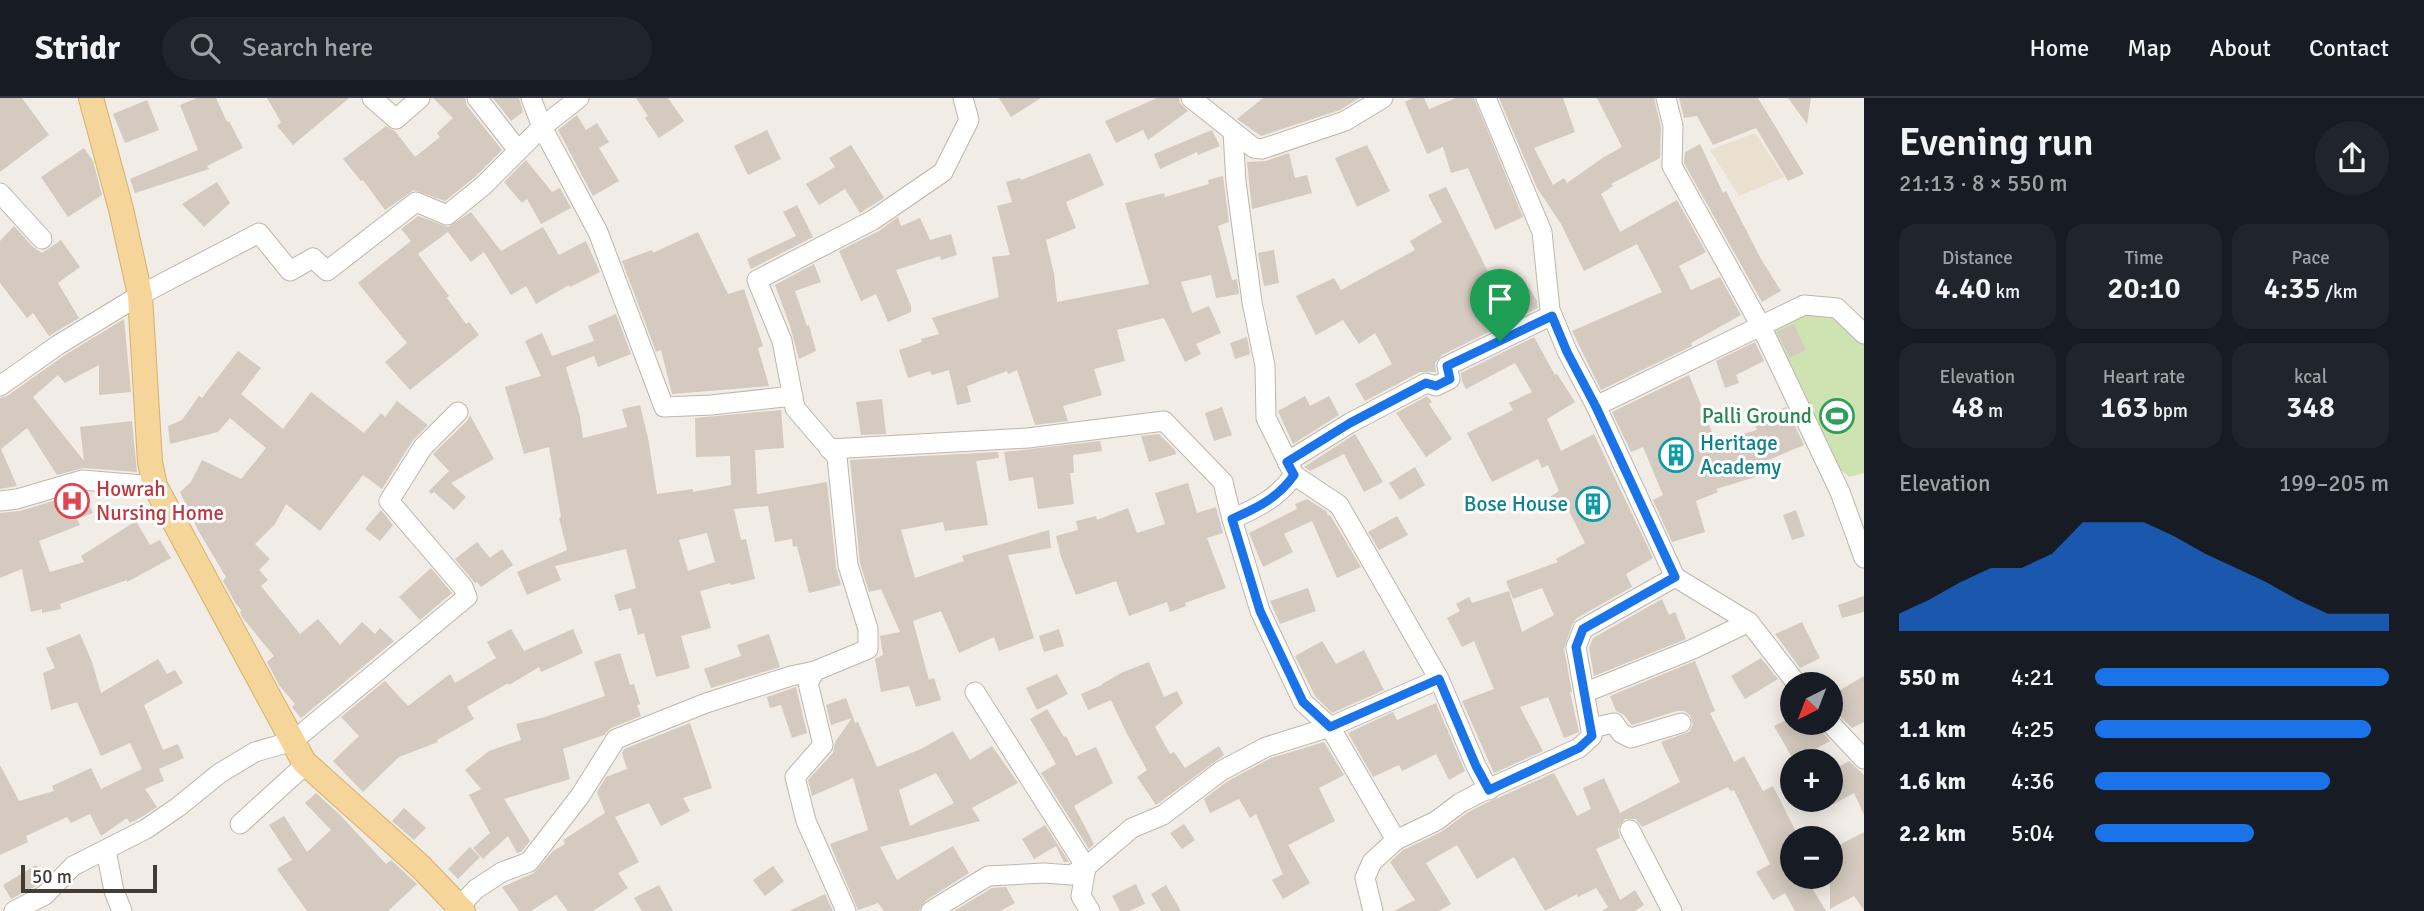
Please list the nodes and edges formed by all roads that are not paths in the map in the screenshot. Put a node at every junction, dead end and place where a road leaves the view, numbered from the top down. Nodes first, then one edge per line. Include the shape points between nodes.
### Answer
1 (372, 98) edge
2 (420, 98) edge
3 (477, 98) edge
4 (531, 98) edge
5 (579, 98) edge
6 (963, 98) edge
7 (1191, 98) edge
8 (1382, 98) edge
9 (1486, 98) edge
10 (1666, 98) edge
11 (96, 99) edge
12 (542, 127) junction
13 (1233, 132) junction
14 (517, 149) junction
15 (0, 193) edge
16 (42, 239) dead end
17 (140, 295) junction
18 (1552, 316) junction
19 (1761, 326) junction
20 (1864, 334) edge
21 (0, 386) edge
22 (793, 396) junction
23 (1596, 407) junction
24 (458, 412) dead end
25 (830, 449) junction
26 (1290, 468) junction
27 (155, 486) junction
28 (0, 501) edge
29 (1232, 519) junction
30 (1864, 558) edge
31 (1675, 577) junction
32 (1749, 622) junction
33 (815, 671) junction
34 (1788, 672) edge
35 (1439, 679) junction
36 (975, 692) dead end
37 (1584, 693) junction
38 (1681, 723) dead end
39 (1330, 727) junction
40 (1591, 728) junction
41 (1841, 735) edge
42 (293, 741) junction
43 (1864, 759) edge
44 (306, 764) junction
45 (1489, 790) junction
46 (240, 824) dead end
47 (1630, 830) dead end
48 (1396, 840) junction
49 (106, 850) junction
50 (1086, 867) junction
51 (0, 905) edge
52 (459, 910) edge
53 (3, 911) edge
54 (14, 911) edge
55 (122, 911) edge
56 (846, 911) edge
57 (932, 911) edge
58 (1090, 911) edge
59 (1373, 911) edge
60 (1672, 911) edge

1 - 2 street via 396,119
3 - 14 street
4 - 12 street
5 - 12 street
6 - 22 street via 969,120 943,172 873,220 757,280 782,341
7 - 13 street
8 - 13 street via 1345,121 1262,149
9 - 18 street via 1542,232
10 - 19 street via 1673,127 1672,166
11 - 17 main road
12 - 14 street
12 - 22 street via 598,232 664,407
13 - 26 street via 1252,302 1265,366 1266,418
14 - 17 street via 483,187 447,215 416,202 327,271 313,258 290,271 259,233
15 - 16 street
17 - 21 street
17 - 27 main road
18 - 23 street
18 - 26 street via 1447,366 1450,379 1436,386 1426,383 1397,397
19 - 20 street via 1804,305 1837,308
19 - 23 street
19 - 30 street via 1840,492
22 - 25 street via 795,408
23 - 31 street
24 - 42 street via 423,447 389,501 467,597
25 - 29 street via 1028,438 1164,421 1223,482
25 - 33 street via 837,457 848,565 867,629 868,649
26 - 29 street via 1284,489
26 - 35 street via 1339,505
27 - 28 street via 82,480
27 - 42 main road
29 - 39 street via 1260,611 1303,702
31 - 32 street
31 - 37 street via 1583,629 1576,647
32 - 34 street
32 - 37 street
33 - 52 street via 706,703 616,739 580,796 529,862 476,888
33 - 56 street via 808,683 823,745 795,777 806,821
35 - 39 street
35 - 45 street
36 - 50 street
37 - 40 street
38 - 40 street via 1631,738 1614,723
39 - 48 street
39 - 50 street via 1266,747 1221,771 1163,815 1132,828
40 - 45 street via 1592,736 1579,748
41 - 43 street
42 - 44 main road
42 - 49 street via 255,752 219,773 146,829
44 - 46 street
44 - 52 main road via 421,867
45 - 48 street
47 - 60 street
48 - 59 street via 1372,862 1365,878
49 - 54 street via 74,866 45,895
49 - 55 street
50 - 57 street via 1071,875 988,876
50 - 58 street via 1081,896
51 - 53 street

